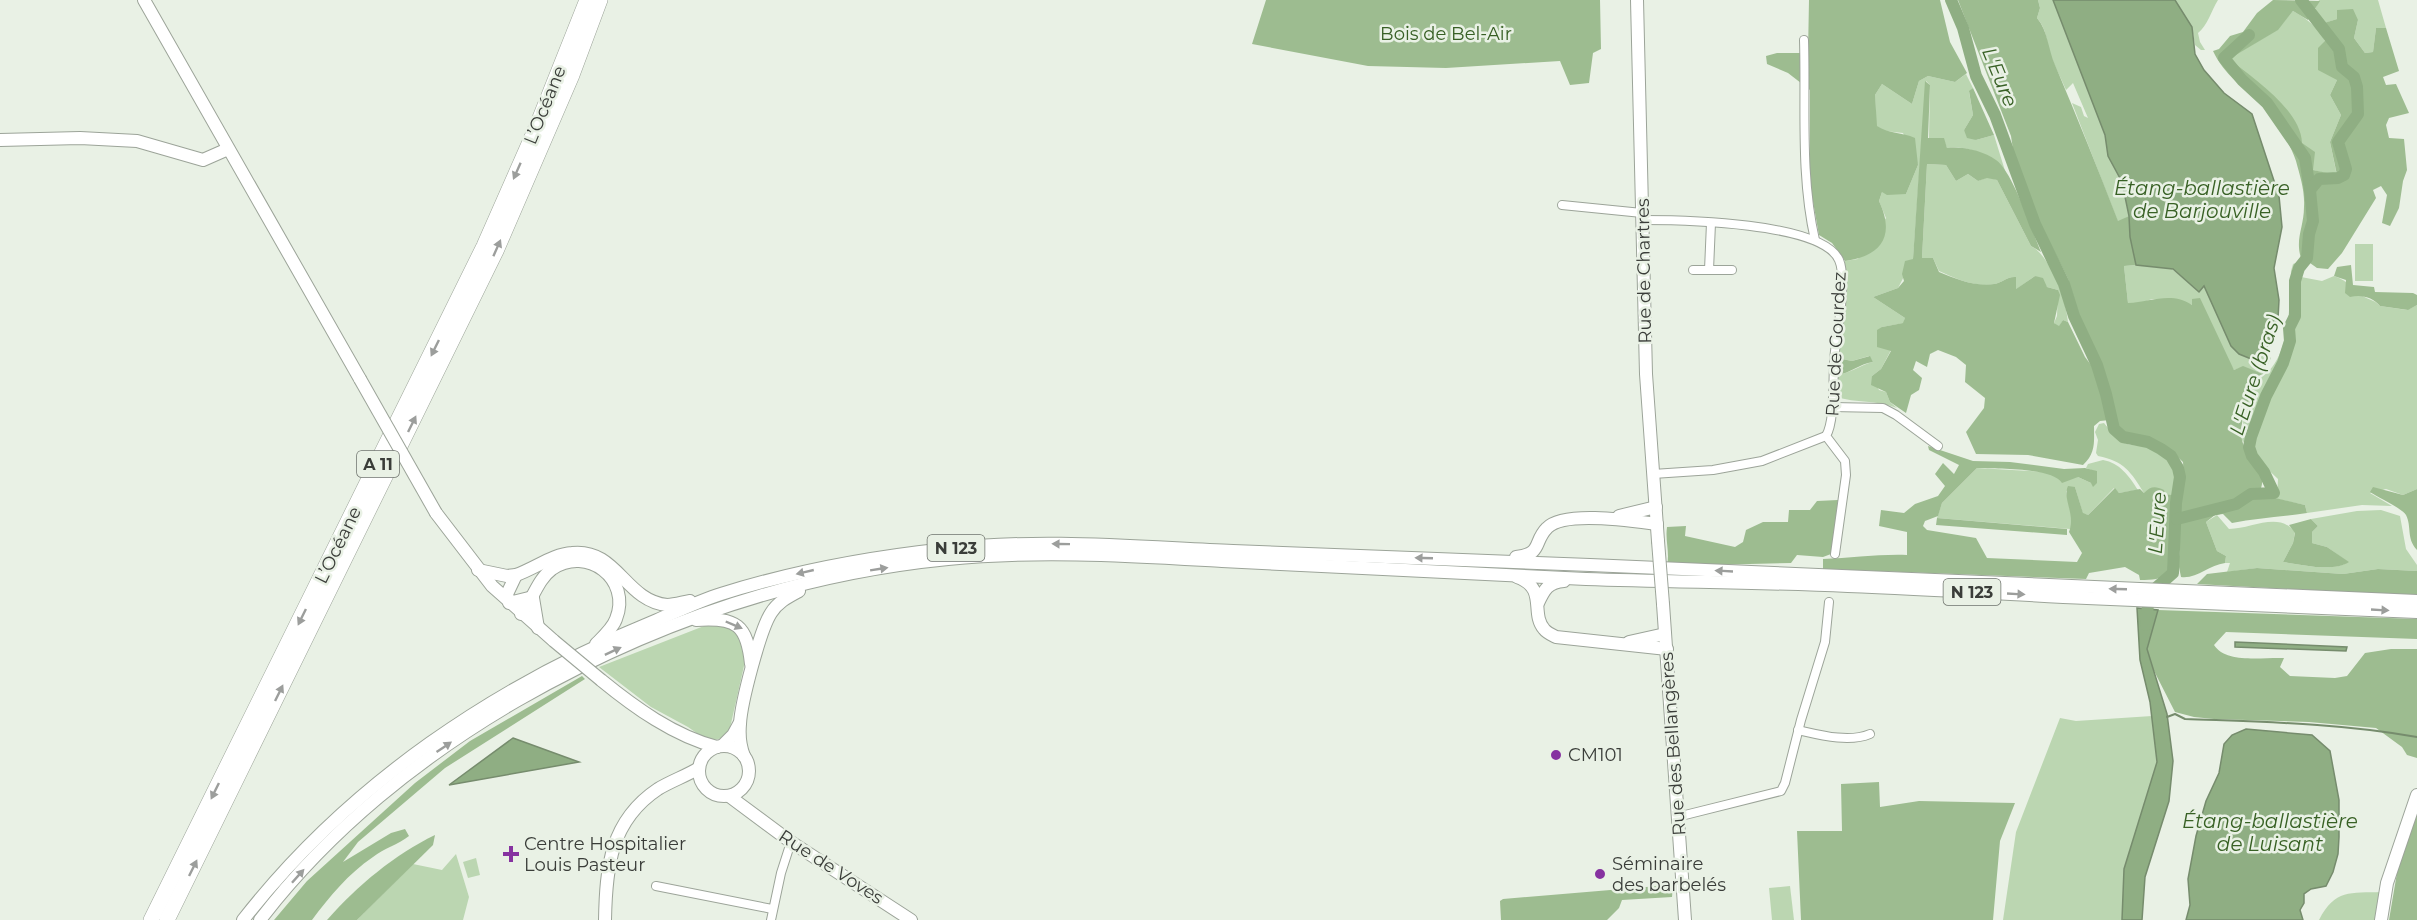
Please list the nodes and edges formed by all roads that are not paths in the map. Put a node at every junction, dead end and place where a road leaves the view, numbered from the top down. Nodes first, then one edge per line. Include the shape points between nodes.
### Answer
1 (144, 0) edge
2 (586, 0) edge
3 (600, 0) edge
4 (1637, 0) edge
5 (1804, 40) dead end
6 (0, 140) edge
7 (228, 148) junction
8 (1562, 205) dead end
9 (1642, 216) junction
10 (1711, 223) junction
11 (1815, 240) junction
12 (1693, 270) dead end
13 (1709, 270) junction
14 (1732, 270) dead end
15 (1832, 407) junction
16 (1826, 436) junction
17 (1938, 446) dead end
18 (1653, 474) junction
19 (1656, 507) junction
20 (1612, 518) junction
21 (1657, 524) junction
22 (1658, 541) joint
23 (1540, 542) junction
24 (1835, 554) dead end
25 (1461, 559) junction
26 (1572, 564) junction
27 (478, 570) junction
28 (516, 575) junction
29 (1510, 575) junction
30 (830, 578) junction
31 (1588, 579) junction
32 (1782, 579) junction
33 (720, 595) junction
34 (533, 597) junction
35 (2218, 598) junction
36 (2417, 601) edge
37 (1829, 602) dead end
38 (509, 603) junction
39 (1538, 603) junction
40 (2417, 612) edge
41 (521, 614) junction
42 (683, 620) junction
43 (538, 628) junction
44 (1665, 634) junction
45 (1622, 644) junction
46 (593, 647) junction
47 (1666, 649) junction
48 (752, 669) junction
49 (740, 723) junction
50 (1798, 730) junction
51 (1870, 734) dead end
52 (687, 735) junction
53 (719, 747) junction
54 (744, 756) junction
55 (699, 765) junction
56 (675, 781) junction
57 (703, 785) junction
58 (744, 786) junction
59 (2417, 795) edge
60 (729, 796) junction
61 (752, 812) junction
62 (1677, 817) junction
63 (791, 842) junction
64 (656, 886) dead end
65 (772, 909) junction
66 (151, 920) edge
67 (167, 920) edge
68 (243, 920) edge
69 (260, 920) edge
70 (604, 920) edge
71 (771, 920) edge
72 (911, 920) edge
73 (1685, 920) edge
74 (2381, 920) edge

1 - 7 main road
2 -> 66 highway, L’Océane / A 11 via 540,119 484,246
67 -> 3 highway, L’Océane / A 11 via 496,251
4 - 9 main road, Rue de Chartres
5 - 11 street via 1805,160
6 - 7 main road via 137,141 203,160
7 - 27 main road, bridge via 436,513
8 - 9 street, Rue de Gourdez
9 - 10 street, Rue de Gourdez
9 - 18 main road, Rue de Chartres
10 - 11 street, Rue de Gourdez via 1765,228
10 - 13 street
11 - 15 street, Rue de Gourdez via 1827,245 1840,262 1841,300
12 - 13 street
13 - 14 street
15 - 16 street, Rue de Gourdez via 1832,425
15 - 17 street via 1883,408
16 - 18 street via 1754,463
16 - 24 street, Rue de Gourdez via 1845,460
18 - 19 main road, Rue de Chartres
19 - 20 main road
19 - 21 main road, Rue de Chartres
20 - 21 main road
20 - 23 main road via 1555,523 1546,528
21 - 22 main road, Rue de Chartres
22 - 44 main road, Rue des Bellangères, bridge
23 - 25 main road via 1527,556
23 - 26 main road via 1549,555
25 - 26 main road, N 123
25 -> 33 main road, N 123 via 1104,546 951,548 874,558
32 -> 26 main road, N 123
27 - 28 main road
27 - 38 main road
28 - 33 main road via 572,553 588,554 605,560 640,596 654,602 670,605
28 - 38 main road via 507,594
30 -> 29 main road, N 123 via 950,559 1020,555 1104,555
29 - 31 main road, N 123
29 - 39 main road via 1527,581
30 - 42 main road, N 123
30 - 48 main road via 784,598 770,614
31 - 32 main road, N 123
31 - 39 main road via 1557,581 1545,588
32 - 35 main road, N 123
33 - 46 main road, N 123
34 - 38 main road
34 - 41 main road
34 - 43 main road
34 - 46 main road via 542,579 560,564 586,561 600,566 611,576 620,605 616,621
35 - 36 main road, N 123
35 -> 40 main road, N 123
37 - 50 street via 1825,642
38 - 41 main road
39 - 45 main road via 1544,629 1556,637
41 - 43 main road
42 -> 48 main road via 730,622 743,629
69 -> 42 main road, N 123 via 320,851 422,762 559,676
43 - 52 main road, bridge via 601,680 657,720
44 - 45 main road
44 - 47 main road, Rue des Bellangères
45 - 47 main road
46 - 68 main road, N 123 via 489,703 419,750 315,839
47 - 62 main road, Rue des Bellangères
48 - 49 main road
49 - 53 main road
49 - 54 main road
50 - 51 street via 1847,738
50 - 62 street via 1781,791
52 - 53 main road
52 - 55 main road via 695,745
53 - 54 main road via 738,750
53 - 55 main road via 704,756
54 - 58 main road via 749,771
55 - 56 main road
55 - 57 main road
56 - 57 main road via 686,779
56 - 70 main road via 647,797 623,826 608,862
57 - 60 main road via 714,795
58 - 60 main road
58 - 61 main road
59 - 74 main road via 2387,883
60 - 61 main road, Rue de Voves
61 - 63 main road, Rue de Voves
62 - 73 main road, Rue des Bellangères
63 - 65 street
63 - 72 main road, Rue de Voves
64 - 65 street
65 - 71 street

